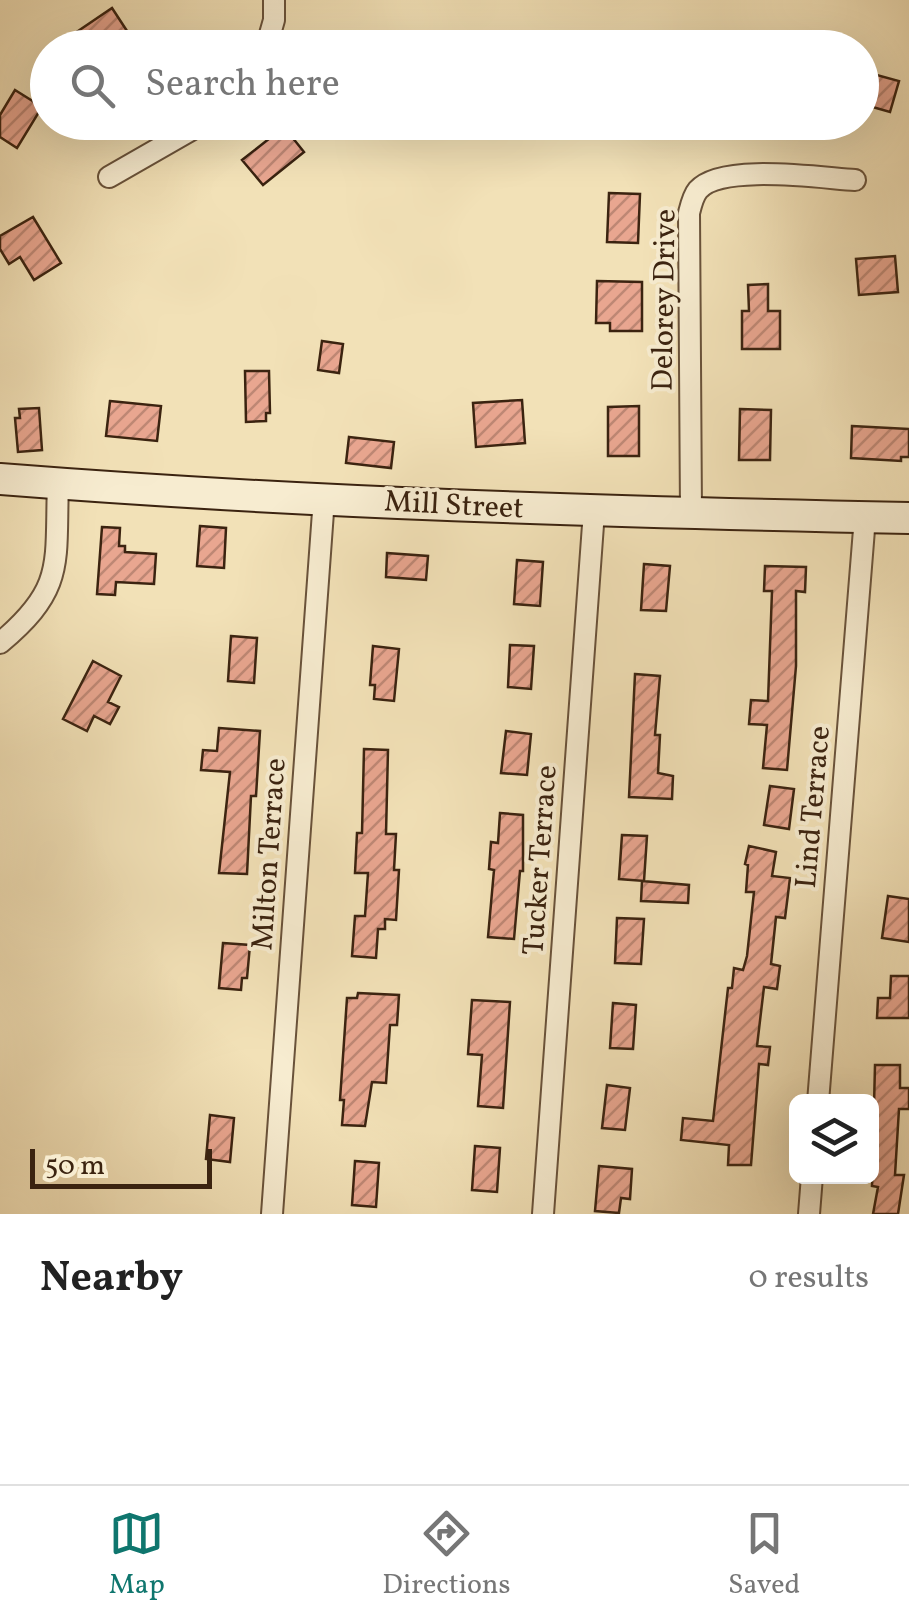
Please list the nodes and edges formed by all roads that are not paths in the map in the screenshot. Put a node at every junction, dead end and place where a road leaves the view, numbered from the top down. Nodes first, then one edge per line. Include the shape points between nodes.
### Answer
1 (274, 0) edge
2 (271, 30) edge
3 (172, 140) edge
4 (109, 176) dead end
5 (855, 180) dead end
6 (0, 479) edge
7 (58, 484) junction
8 (324, 498) junction
9 (594, 510) junction
10 (692, 513) junction
11 (866, 517) junction
12 (909, 518) edge
13 (0, 642) edge
14 (819, 1094) edge
15 (811, 1184) edge
16 (272, 1214) edge
17 (544, 1214) edge
18 (809, 1214) edge

1 - 2 street
3 - 4 street
5 - 10 street, Delorey Drive via 732,176 706,184 692,201
6 - 7 street, Mill Street
7 - 8 street, Mill Street
7 - 13 street via 54,574 26,620
8 - 9 street, Mill Street
8 - 16 street, Milton Terrace
9 - 10 street, Mill Street
9 - 17 street, Tucker Terrace
10 - 11 street, Mill Street
11 - 12 street, Mill Street
11 - 14 street, Lind Terrace
15 - 18 street

